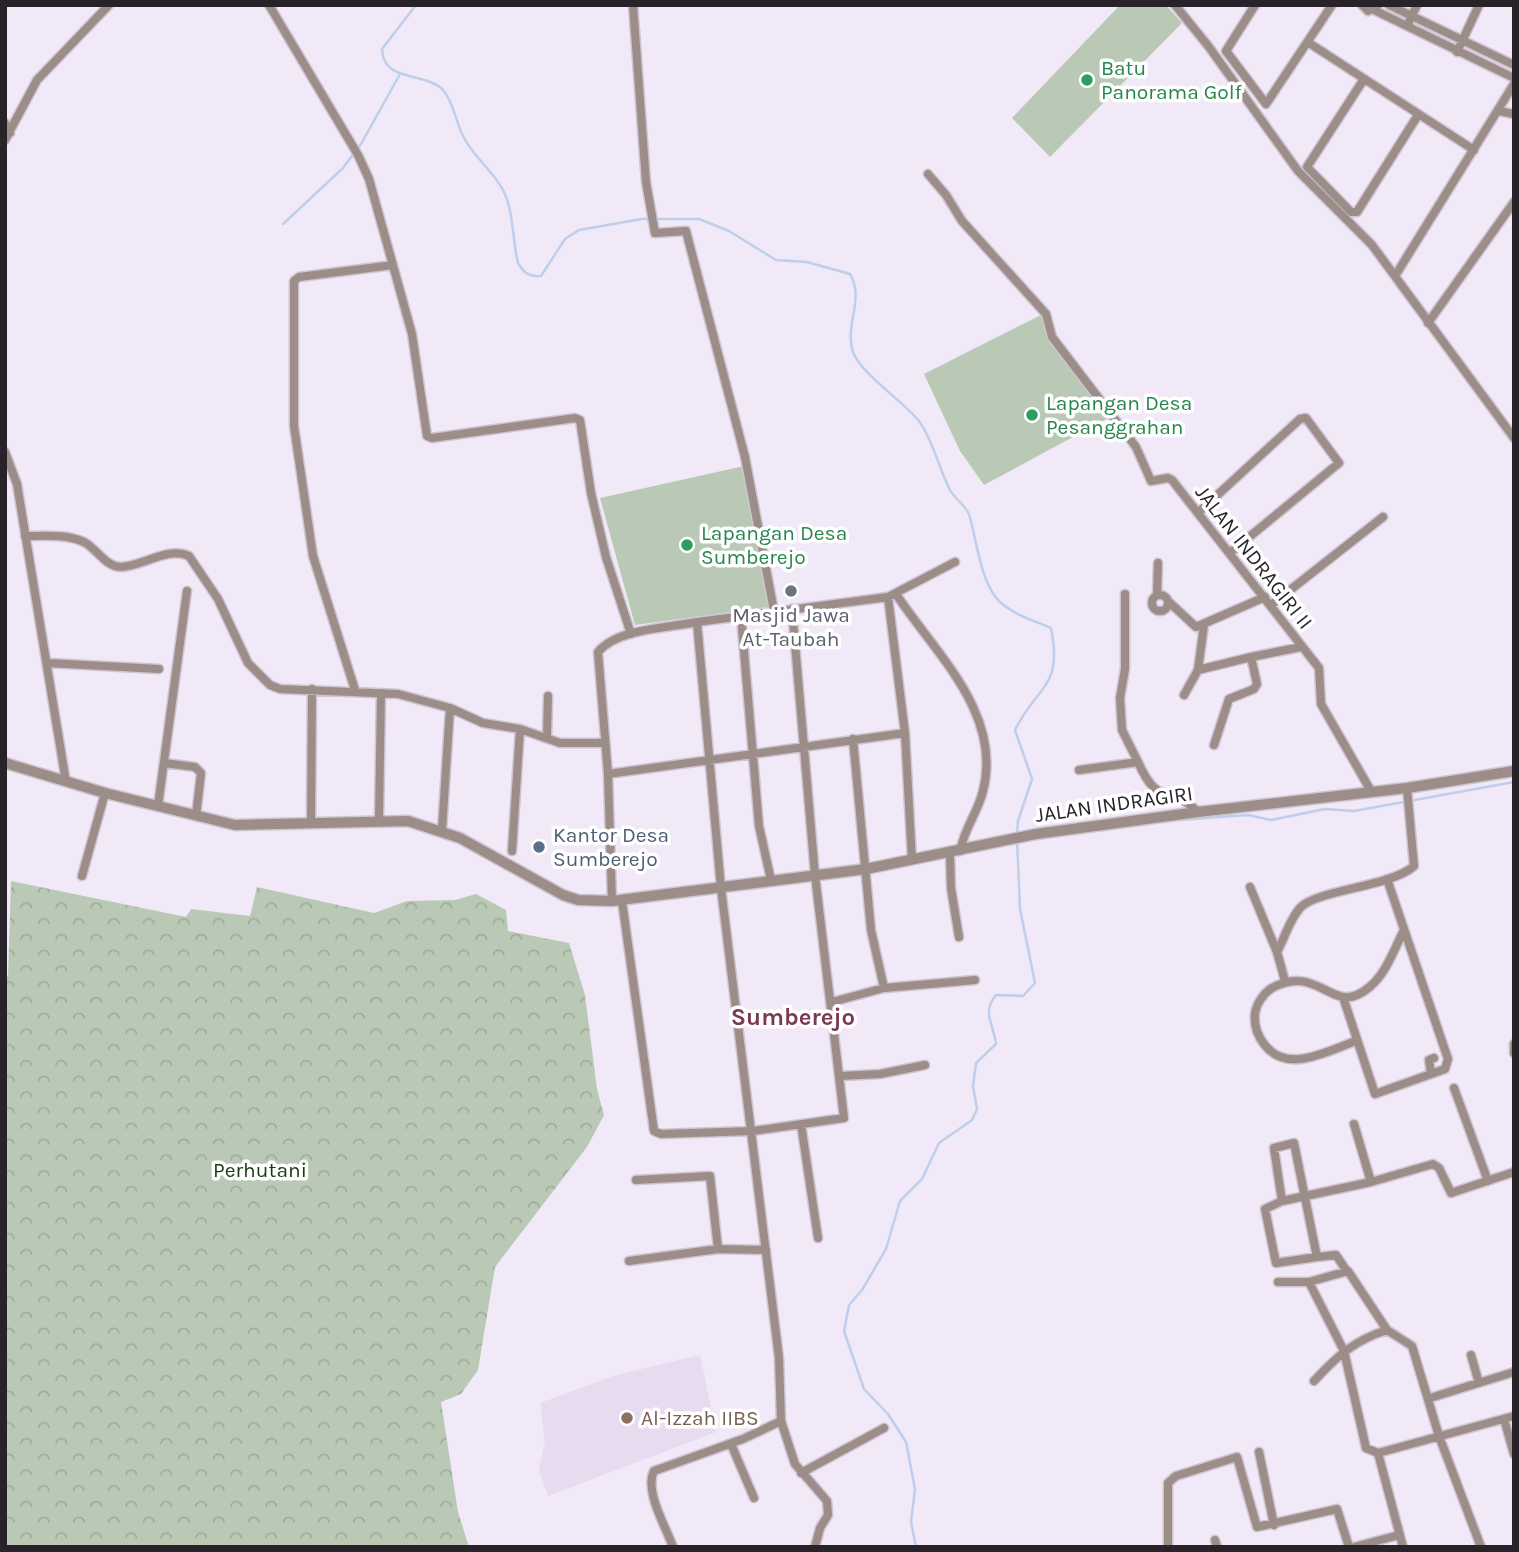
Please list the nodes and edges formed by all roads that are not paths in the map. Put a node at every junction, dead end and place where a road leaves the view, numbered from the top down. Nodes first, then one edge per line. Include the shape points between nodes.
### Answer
1 (110, 5) edge
2 (269, 5) edge
3 (633, 5) edge
4 (1175, 5) edge
5 (1255, 5) edge
6 (1332, 5) edge
7 (1362, 5) edge
8 (1389, 5) edge
9 (1416, 5) edge
10 (1479, 5) edge
11 (1376, 8) edge
12 (1411, 17) junction
13 (1407, 27) junction
14 (1463, 41) junction
15 (1309, 43) junction
16 (1457, 52) junction
17 (1514, 65) edge
18 (1514, 78) edge
19 (1364, 79) junction
20 (1514, 84) edge
21 (1510, 101) edge
22 (1499, 111) junction
23 (1514, 114) edge
24 (1418, 115) junction
25 (5, 123) edge
26 (8, 136) edge
27 (1474, 150) junction
28 (928, 174) dead end
29 (1514, 202) edge
30 (393, 265) junction
31 (1395, 276) junction
32 (1428, 323) junction
33 (1514, 438) edge
34 (5, 452) edge
35 (1199, 512) junction
36 (1383, 517) dead end
37 (25, 536) junction
38 (1231, 552) junction
39 (955, 562) dead end
40 (1158, 563) dead end
41 (187, 591) dead end
42 (1125, 594) dead end
43 (892, 595) junction
44 (1157, 595) junction
45 (1268, 601) junction
46 (1169, 602) junction
47 (792, 609) junction
48 (774, 611) junction
49 (741, 616) junction
50 (697, 622) junction
51 (1204, 625) junction
52 (631, 634) junction
53 (1301, 647) junction
54 (1251, 657) junction
55 (48, 663) junction
56 (159, 669) dead end
57 (1198, 670) junction
58 (312, 689) junction
59 (355, 690) junction
60 (381, 693) junction
61 (1184, 695) dead end
62 (548, 696) dead end
63 (450, 708) junction
64 (520, 729) junction
65 (905, 733) junction
66 (547, 736) junction
67 (853, 739) junction
68 (605, 743) junction
69 (806, 745) junction
70 (1214, 745) dead end
71 (752, 754) junction
72 (712, 761) junction
73 (1138, 762) junction
74 (5, 763) edge
75 (164, 763) junction
76 (1079, 770) dead end
77 (1514, 771) edge
78 (608, 774) junction
79 (66, 782) junction
80 (1371, 791) junction
81 (1407, 792) junction
82 (105, 793) junction
83 (158, 806) junction
84 (1198, 811) junction
85 (195, 816) junction
86 (379, 820) junction
87 (311, 822) junction
88 (442, 830) junction
89 (512, 851) dead end
90 (955, 852) junction
91 (912, 860) junction
92 (866, 869) junction
93 (815, 875) junction
94 (82, 876) dead end
95 (1387, 879) junction
96 (771, 880) junction
97 (1250, 887) dead end
98 (721, 888) junction
99 (617, 901) junction
100 (1403, 932) junction
101 (959, 937) dead end
102 (1277, 952) junction
103 (975, 980) dead end
104 (1285, 981) junction
105 (884, 988) junction
106 (1343, 997) junction
107 (832, 1002) junction
108 (1356, 1041) junction
109 (1514, 1044) edge
110 (1514, 1053) edge
111 (1434, 1058) dead end
112 (925, 1065) dead end
113 (1431, 1074) junction
114 (841, 1076) junction
115 (1454, 1088) dead end
116 (801, 1124) junction
117 (1354, 1124) dead end
118 (753, 1131) junction
119 (1514, 1172) edge
120 (636, 1181) dead end
121 (1488, 1181) junction
122 (1371, 1182) junction
123 (1305, 1197) junction
124 (1282, 1201) junction
125 (818, 1238) dead end
126 (718, 1250) junction
127 (766, 1250) junction
128 (1317, 1257) junction
129 (629, 1261) dead end
130 (1346, 1270) junction
131 (1278, 1282) dead end
132 (1309, 1282) junction
133 (1387, 1330) junction
134 (1343, 1351) junction
135 (1471, 1355) dead end
136 (1514, 1372) edge
137 (1314, 1381) dead end
138 (1479, 1383) junction
139 (1430, 1398) junction
140 (1514, 1416) edge
141 (1504, 1419) junction
142 (781, 1421) junction
143 (884, 1428) dead end
144 (1438, 1436) junction
145 (731, 1444) junction
146 (1259, 1452) dead end
147 (1378, 1454) junction
148 (1514, 1454) edge
149 (801, 1473) junction
150 (754, 1498) dead end
151 (1274, 1525) junction
152 (1399, 1535) junction
153 (673, 1547) edge
154 (815, 1547) edge
155 (1168, 1547) edge
156 (1352, 1547) edge
157 (1403, 1547) edge
158 (1481, 1547) edge

1 - 26 street via 37,80
2 - 30 street via 369,179
3 - 48 street via 654,228 657,234 686,231 745,457
4 - 31 street via 1298,171
5 - 15 street via 1226,51 1265,103
6 - 15 street
7 - 11 street via 1368,11
8 - 12 street
9 - 12 street
10 - 14 street
11 - 13 street
12 - 13 street
12 - 14 street
13 - 16 street
14 - 16 street
14 - 17 street
15 - 19 street
16 - 18 street
19 - 24 street
19 - 24 street via 1307,167 1351,212 1357,212
20 - 21 street
21 - 22 street
22 - 23 street
22 - 27 street
24 - 27 street
25 - 26 street
27 - 31 street
28 - 35 street, JALAN INDRAGIRI II via 962,221 1046,314 1052,338 1136,447 1151,481 1170,479
29 - 32 street
30 - 52 street via 412,334 428,438 575,418 583,423 591,493
30 - 59 street via 294,281 294,426 313,556
31 - 32 street
32 - 33 street
34 - 37 street via 17,484
35 - 38 street, JALAN INDRAGIRI II
35 - 38 street via 1306,418 1339,463
36 - 45 street
37 - 55 street
37 - 58 street via 71,537 119,567 174,554 189,556 218,599 257,676 279,689
38 - 45 street, JALAN INDRAGIRI II
39 - 43 street
40 - 44 street
41 - 75 street
42 - 73 street via 1122,730
43 - 47 street
43 - 65 street
43 - 90 street via 956,675 981,723 984,790
44 - 46 street
44 - 46 street via 1152,600 1156,610 1166,609
45 - 51 street
45 - 53 street, JALAN INDRAGIRI II
46 - 51 street via 1191,625
47 - 48 street
47 - 69 street
48 - 49 street
49 - 50 street
49 - 71 street
50 - 52 street
50 - 72 street
51 - 57 street
52 - 68 street via 598,652
53 - 54 street
53 - 80 street, JALAN INDRAGIRI II via 1320,670 1324,710
54 - 57 street
54 - 70 street via 1256,687 1230,699
55 - 56 street
55 - 79 street
57 - 61 street
58 - 59 street
58 - 87 street
59 - 60 street
60 - 63 street
60 - 86 street
62 - 66 street
63 - 64 street via 483,723
63 - 88 street
64 - 66 street
64 - 89 street
65 - 67 street
65 - 91 street
66 - 68 street via 560,743
67 - 69 street
67 - 92 street
68 - 78 street
69 - 71 street
69 - 93 street
71 - 72 street
71 - 96 street via 759,826
72 - 78 street
72 - 98 street
73 - 76 street
73 - 84 street via 1152,789 1183,797
74 - 79 street, JALAN INDRAGIRI
75 - 83 street
75 - 85 street via 195,767 201,773
77 - 81 street, JALAN INDRAGIRI
78 - 99 street
79 - 82 street, JALAN INDRAGIRI
80 - 81 street, JALAN INDRAGIRI
80 - 84 street, JALAN INDRAGIRI
81 - 95 street via 1414,866
82 - 83 street, JALAN INDRAGIRI
82 - 94 street
83 - 85 street, JALAN INDRAGIRI
84 - 90 street, JALAN INDRAGIRI via 1036,834
85 - 87 street, JALAN INDRAGIRI via 248,826
86 - 87 street, JALAN INDRAGIRI
86 - 88 street, JALAN INDRAGIRI via 408,821
88 - 99 street, JALAN INDRAGIRI via 563,895
90 - 91 street, JALAN INDRAGIRI
90 - 101 street via 951,888
91 - 92 street, JALAN INDRAGIRI
92 - 93 street, JALAN INDRAGIRI
92 - 105 street via 871,930
93 - 96 street, JALAN INDRAGIRI
93 - 107 street
95 - 100 street
95 - 102 street via 1304,905
96 - 98 street, JALAN INDRAGIRI
97 - 102 street
98 - 99 street, JALAN INDRAGIRI
98 - 118 street
99 - 118 street via 651,1126 662,1135
100 - 106 street via 1377,982 1356,996
100 - 113 street via 1448,1059 1445,1069
102 - 104 street
103 - 105 street
104 - 106 street via 1306,980
104 - 108 street via 1267,991 1255,1013 1258,1036 1271,1053 1296,1060
105 - 107 street
106 - 108 street
107 - 114 street
108 - 113 street via 1375,1094
109 - 110 street
111 - 113 street via 1429,1060
112 - 114 street
114 - 116 street via 844,1118
115 - 121 street
116 - 118 street
116 - 125 street
117 - 122 street
118 - 127 street
119 - 121 street
120 - 126 street via 710,1176
121 - 122 street via 1451,1193 1433,1164
122 - 123 street
123 - 124 street
123 - 124 street via 1292,1143 1274,1147
123 - 128 street
124 - 128 street via 1265,1207 1274,1261
126 - 127 street
126 - 129 street
127 - 142 street
128 - 130 street via 1336,1255
130 - 132 street
130 - 133 street
131 - 132 street
132 - 134 street
133 - 134 street
133 - 139 street via 1412,1346
134 - 137 street
134 - 147 street via 1363,1440
135 - 138 street
136 - 138 street
138 - 139 street
139 - 144 street
140 - 141 street
141 - 144 street
141 - 148 street
142 - 145 street
142 - 149 street
143 - 149 street
144 - 147 street
144 - 158 street
145 - 150 street
145 - 153 street via 652,1474
146 - 151 street
147 - 152 street
149 - 154 street via 824,1495 829,1511
151 - 155 street via 1257,1527 1237,1457 1176,1476 1168,1483
151 - 156 street via 1337,1509
152 - 156 street
152 - 157 street

